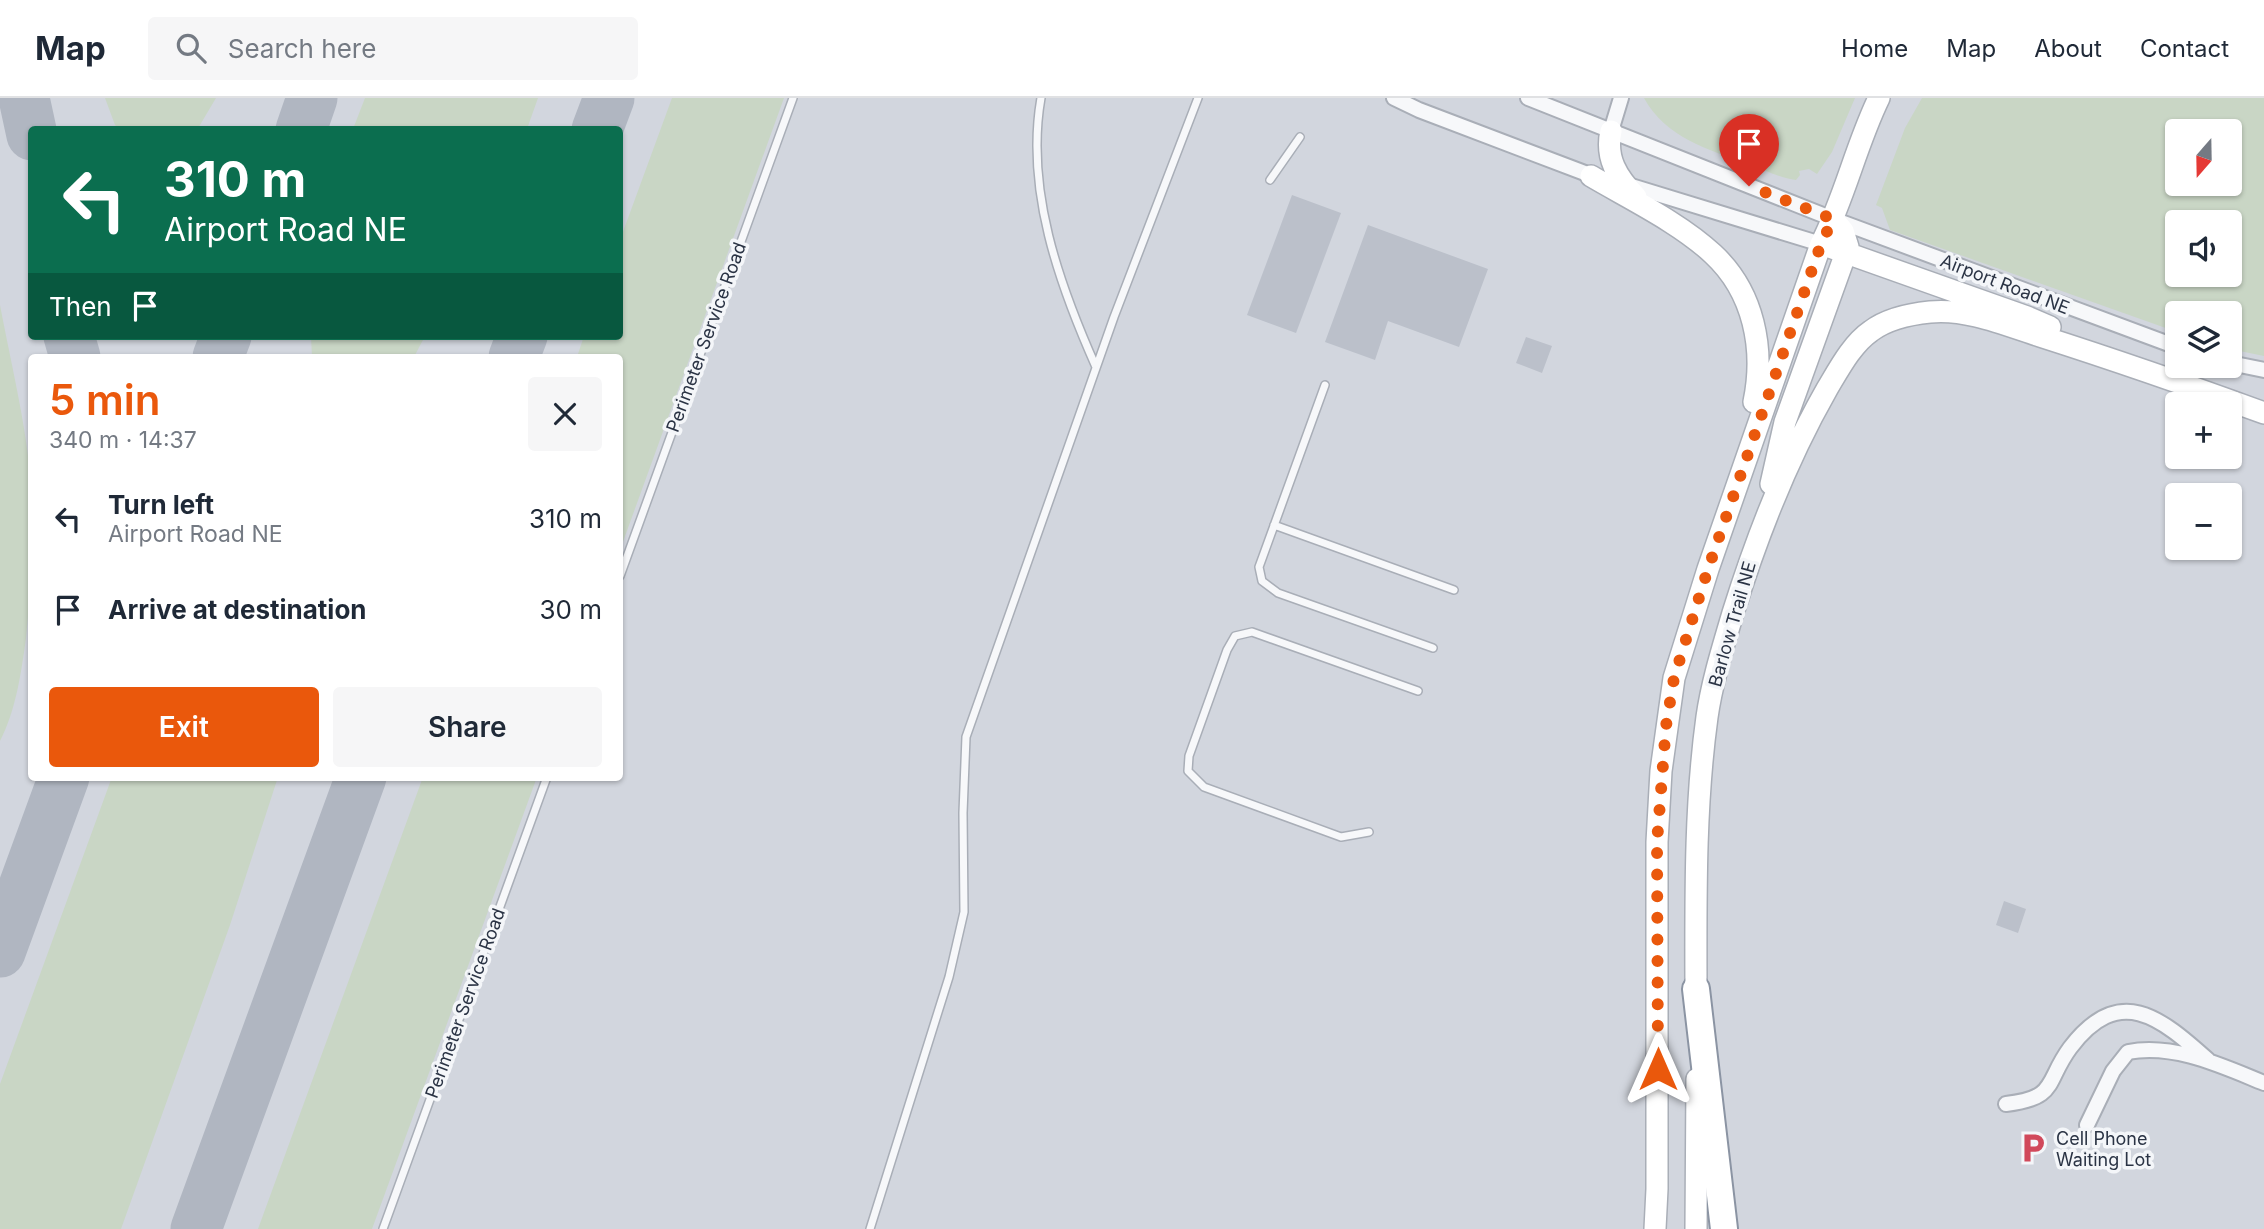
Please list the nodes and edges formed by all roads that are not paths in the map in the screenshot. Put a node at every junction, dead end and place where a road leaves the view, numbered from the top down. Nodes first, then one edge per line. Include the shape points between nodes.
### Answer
1 (793, 98) edge
2 (1041, 98) edge
3 (1198, 98) edge
4 (1394, 98) edge
5 (1528, 98) edge
6 (1621, 98) edge
7 (1879, 98) edge
8 (1611, 131) junction
9 (1300, 137) dead end
10 (1591, 176) junction
11 (1269, 180) dead end
12 (1623, 183) junction
13 (1833, 219) junction
14 (1670, 223) junction
15 (1821, 244) junction
16 (1846, 252) junction
17 (2165, 343) edge
18 (2242, 365) edge
19 (1096, 367) junction
20 (2141, 368) junction
21 (2264, 370) edge
22 (1325, 385) dead end
23 (2264, 414) edge
24 (1735, 490) junction
25 (1274, 525) junction
26 (1761, 528) junction
27 (623, 568) edge
28 (1454, 590) dead end
29 (1433, 648) dead end
30 (1418, 691) dead end
31 (546, 781) edge
32 (1369, 832) dead end
33 (1696, 989) junction
34 (2208, 1060) junction
35 (2264, 1083) edge
36 (2006, 1104) dead end
37 (2087, 1125) dead end
38 (383, 1229) edge
39 (870, 1229) edge
40 (1655, 1229) edge
41 (1696, 1229) edge
42 (1724, 1229) edge

1 - 27 lane, Perimeter Service Road
2 - 19 lane via 1038,182 1077,324
3 - 19 lane
4 - 10 street
5 - 8 street, Airport Road NE
6 - 8 street
7 - 13 main road
8 - 12 main road via 1609,152
8 - 13 street, Airport Road NE
9 - 11 lane
10 - 12 street
10 - 14 main road
12 - 14 main road
12 - 15 street
13 - 15 main road
13 - 16 main road via 1845,236
13 - 17 street, Airport Road NE
14 - 24 main road via 1713,253 1728,270 1754,323 1759,379
15 - 16 main road
15 - 24 main road
16 - 20 main road via 2026,317
16 - 26 main road via 1785,422
18 - 21 street
19 - 39 lane via 966,737 964,912 950,977
20 - 23 main road
20 - 26 main road, Barlow Trail NE via 1967,314 1932,312 1882,324 1859,342 1836,374
22 - 25 lane
24 - 40 main road via 1674,678 1666,726 1657,842
25 - 28 lane
25 - 29 lane via 1259,567 1262,581 1278,593
26 - 33 main road, Barlow Trail NE via 1707,712 1699,782
30 - 32 lane via 1252,632 1235,636 1189,756 1188,771 1204,787 1341,837
31 - 38 lane, Perimeter Service Road
33 - 41 main road, Barlow Trail NE
33 - 42 highway
34 - 35 street
34 - 36 street via 2178,1033 2139,1011 2114,1012 2070,1048 2047,1090 2029,1101
34 - 37 street via 2147,1049 2128,1052 2113,1071

